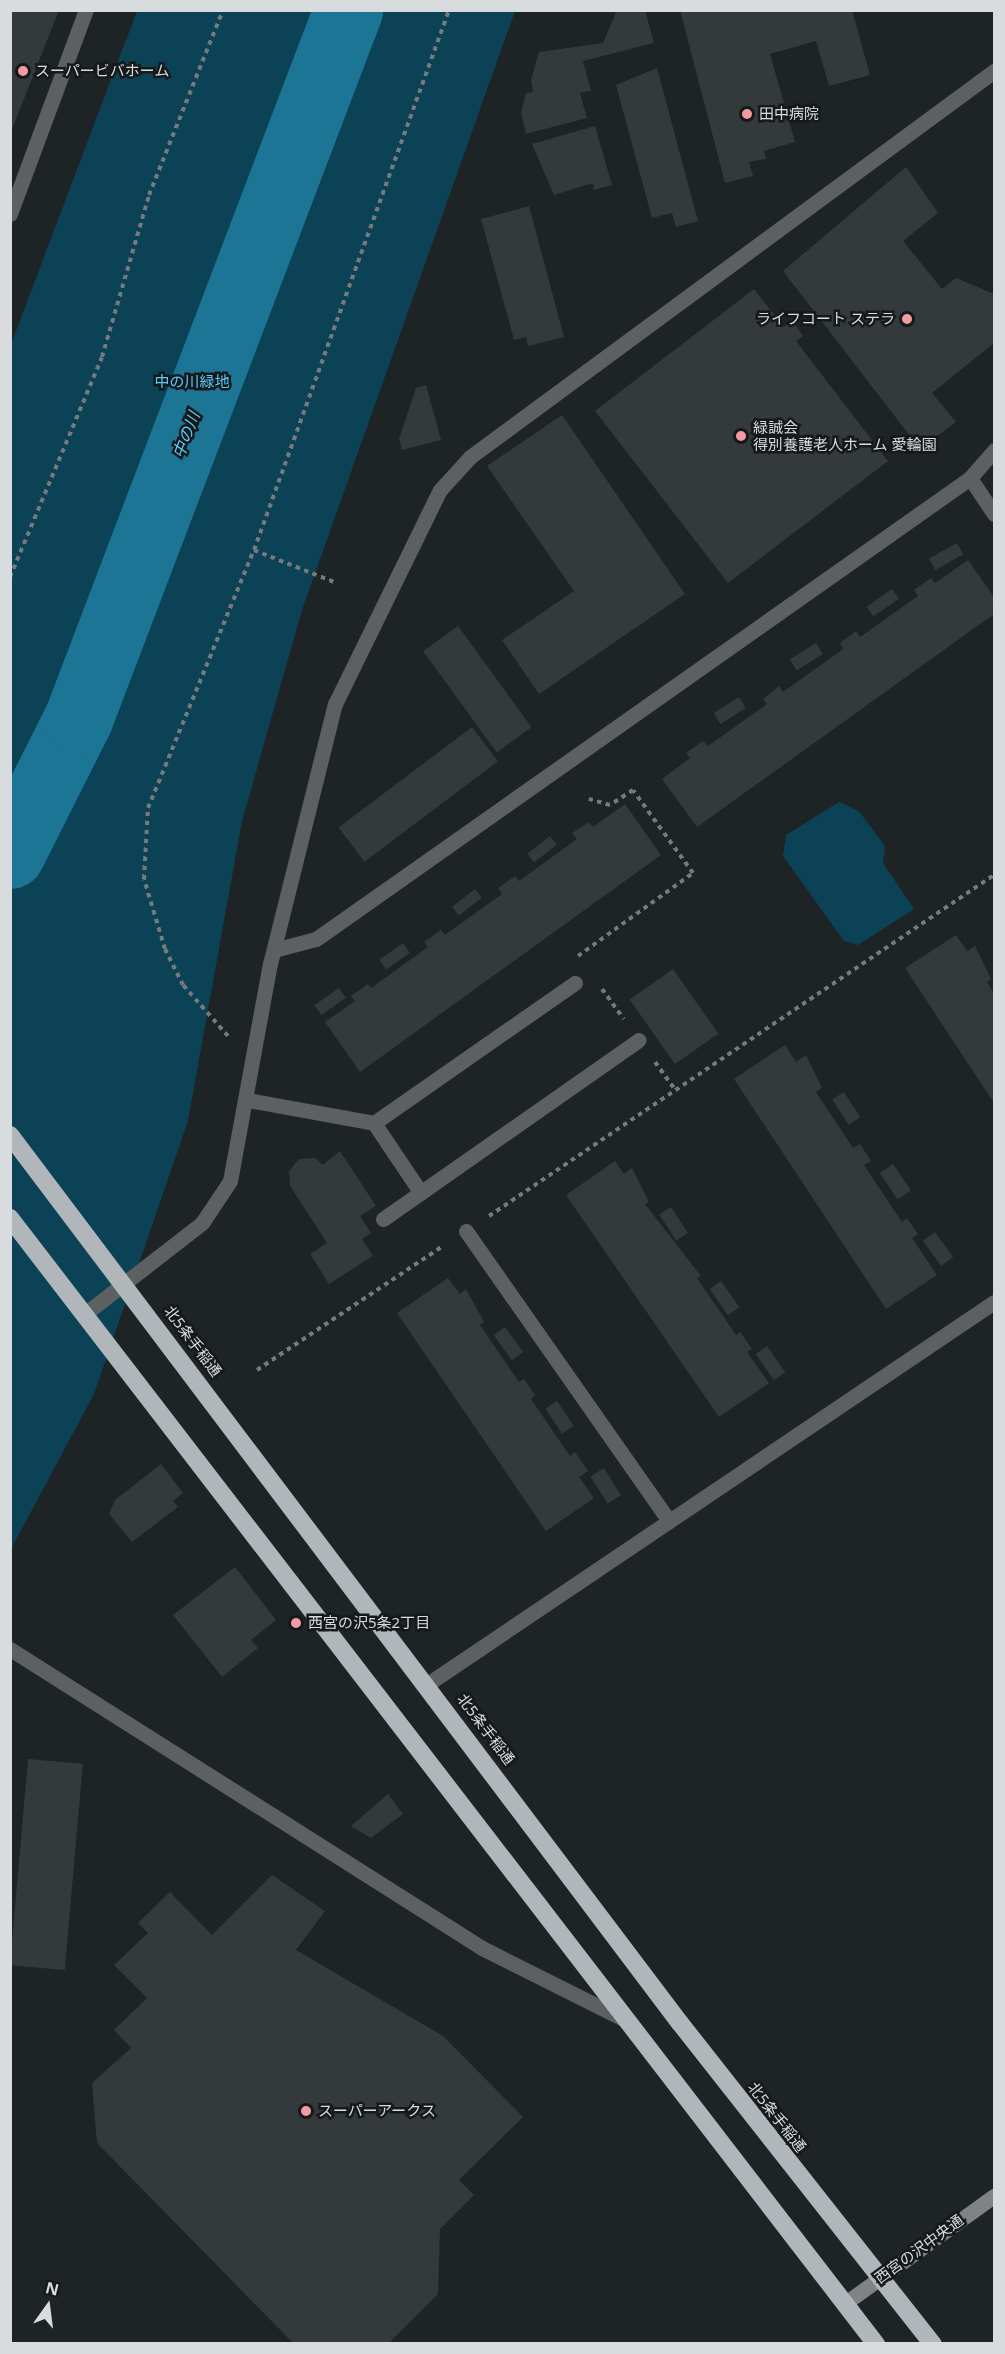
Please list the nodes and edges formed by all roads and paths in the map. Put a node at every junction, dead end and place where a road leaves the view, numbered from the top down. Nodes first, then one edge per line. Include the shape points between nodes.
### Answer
1 (86, 10) edge
2 (223, 10) edge
3 (449, 10) edge
4 (994, 71) edge
5 (10, 214) edge
6 (994, 450) edge
7 (970, 478) junction
8 (994, 514) edge
9 (254, 550) junction
10 (10, 577) edge
11 (334, 582) dead end
12 (589, 799) dead end
13 (994, 875) edge
14 (274, 950) junction
15 (584, 964) dead end
16 (575, 983) dead end
17 (598, 983) dead end
18 (229, 1036) dead end
19 (639, 1040) junction
20 (675, 1090) junction
21 (248, 1100) junction
22 (374, 1123) junction
23 (10, 1135) edge
24 (421, 1193) junction
25 (10, 1218) edge
26 (383, 1219) dead end
27 (466, 1231) junction
28 (126, 1283) junction
29 (994, 1302) edge
30 (86, 1313) junction
31 (256, 1370) dead end
32 (668, 1520) junction
33 (10, 1649) edge
34 (429, 1683) junction
35 (632, 2024) junction
36 (994, 2196) edge
37 (880, 2278) junction
38 (844, 2304) junction
39 (876, 2343) edge
40 (933, 2343) edge

1 - 5 street
2 - 10 path via 148,195 102,357
3 - 9 path
4 - 14 street via 470,457 440,490 335,704
6 - 7 street
7 - 8 street
7 - 14 street via 316,939
9 - 11 path
9 - 18 path via 148,808 142,845 144,879 165,949 183,985
12 - 15 path via 610,805 633,790 693,873 578,954
13 - 20 path
14 - 21 street
16 - 22 street
17 - 19 path
19 - 20 path
19 - 24 street
20 - 27 path
21 - 22 street
21 - 28 street via 230,1181 202,1223
22 - 24 street
23 - 28 highway, 北5条手稲通
24 - 26 street
25 - 30 highway
27 - 31 path
27 - 32 street
28 - 30 street
28 - 34 highway, 北5条手稲通
29 - 32 street
30 - 35 highway via 388,1714
32 - 34 street
33 - 35 street via 482,1948
34 - 37 highway, 北5条手稲通 via 680,2023
35 - 38 highway
36 - 37 street, 西宮の沢中央通
37 - 38 street, 西宮の沢中央通
37 - 40 highway, 北5条手稲通
38 - 39 highway

